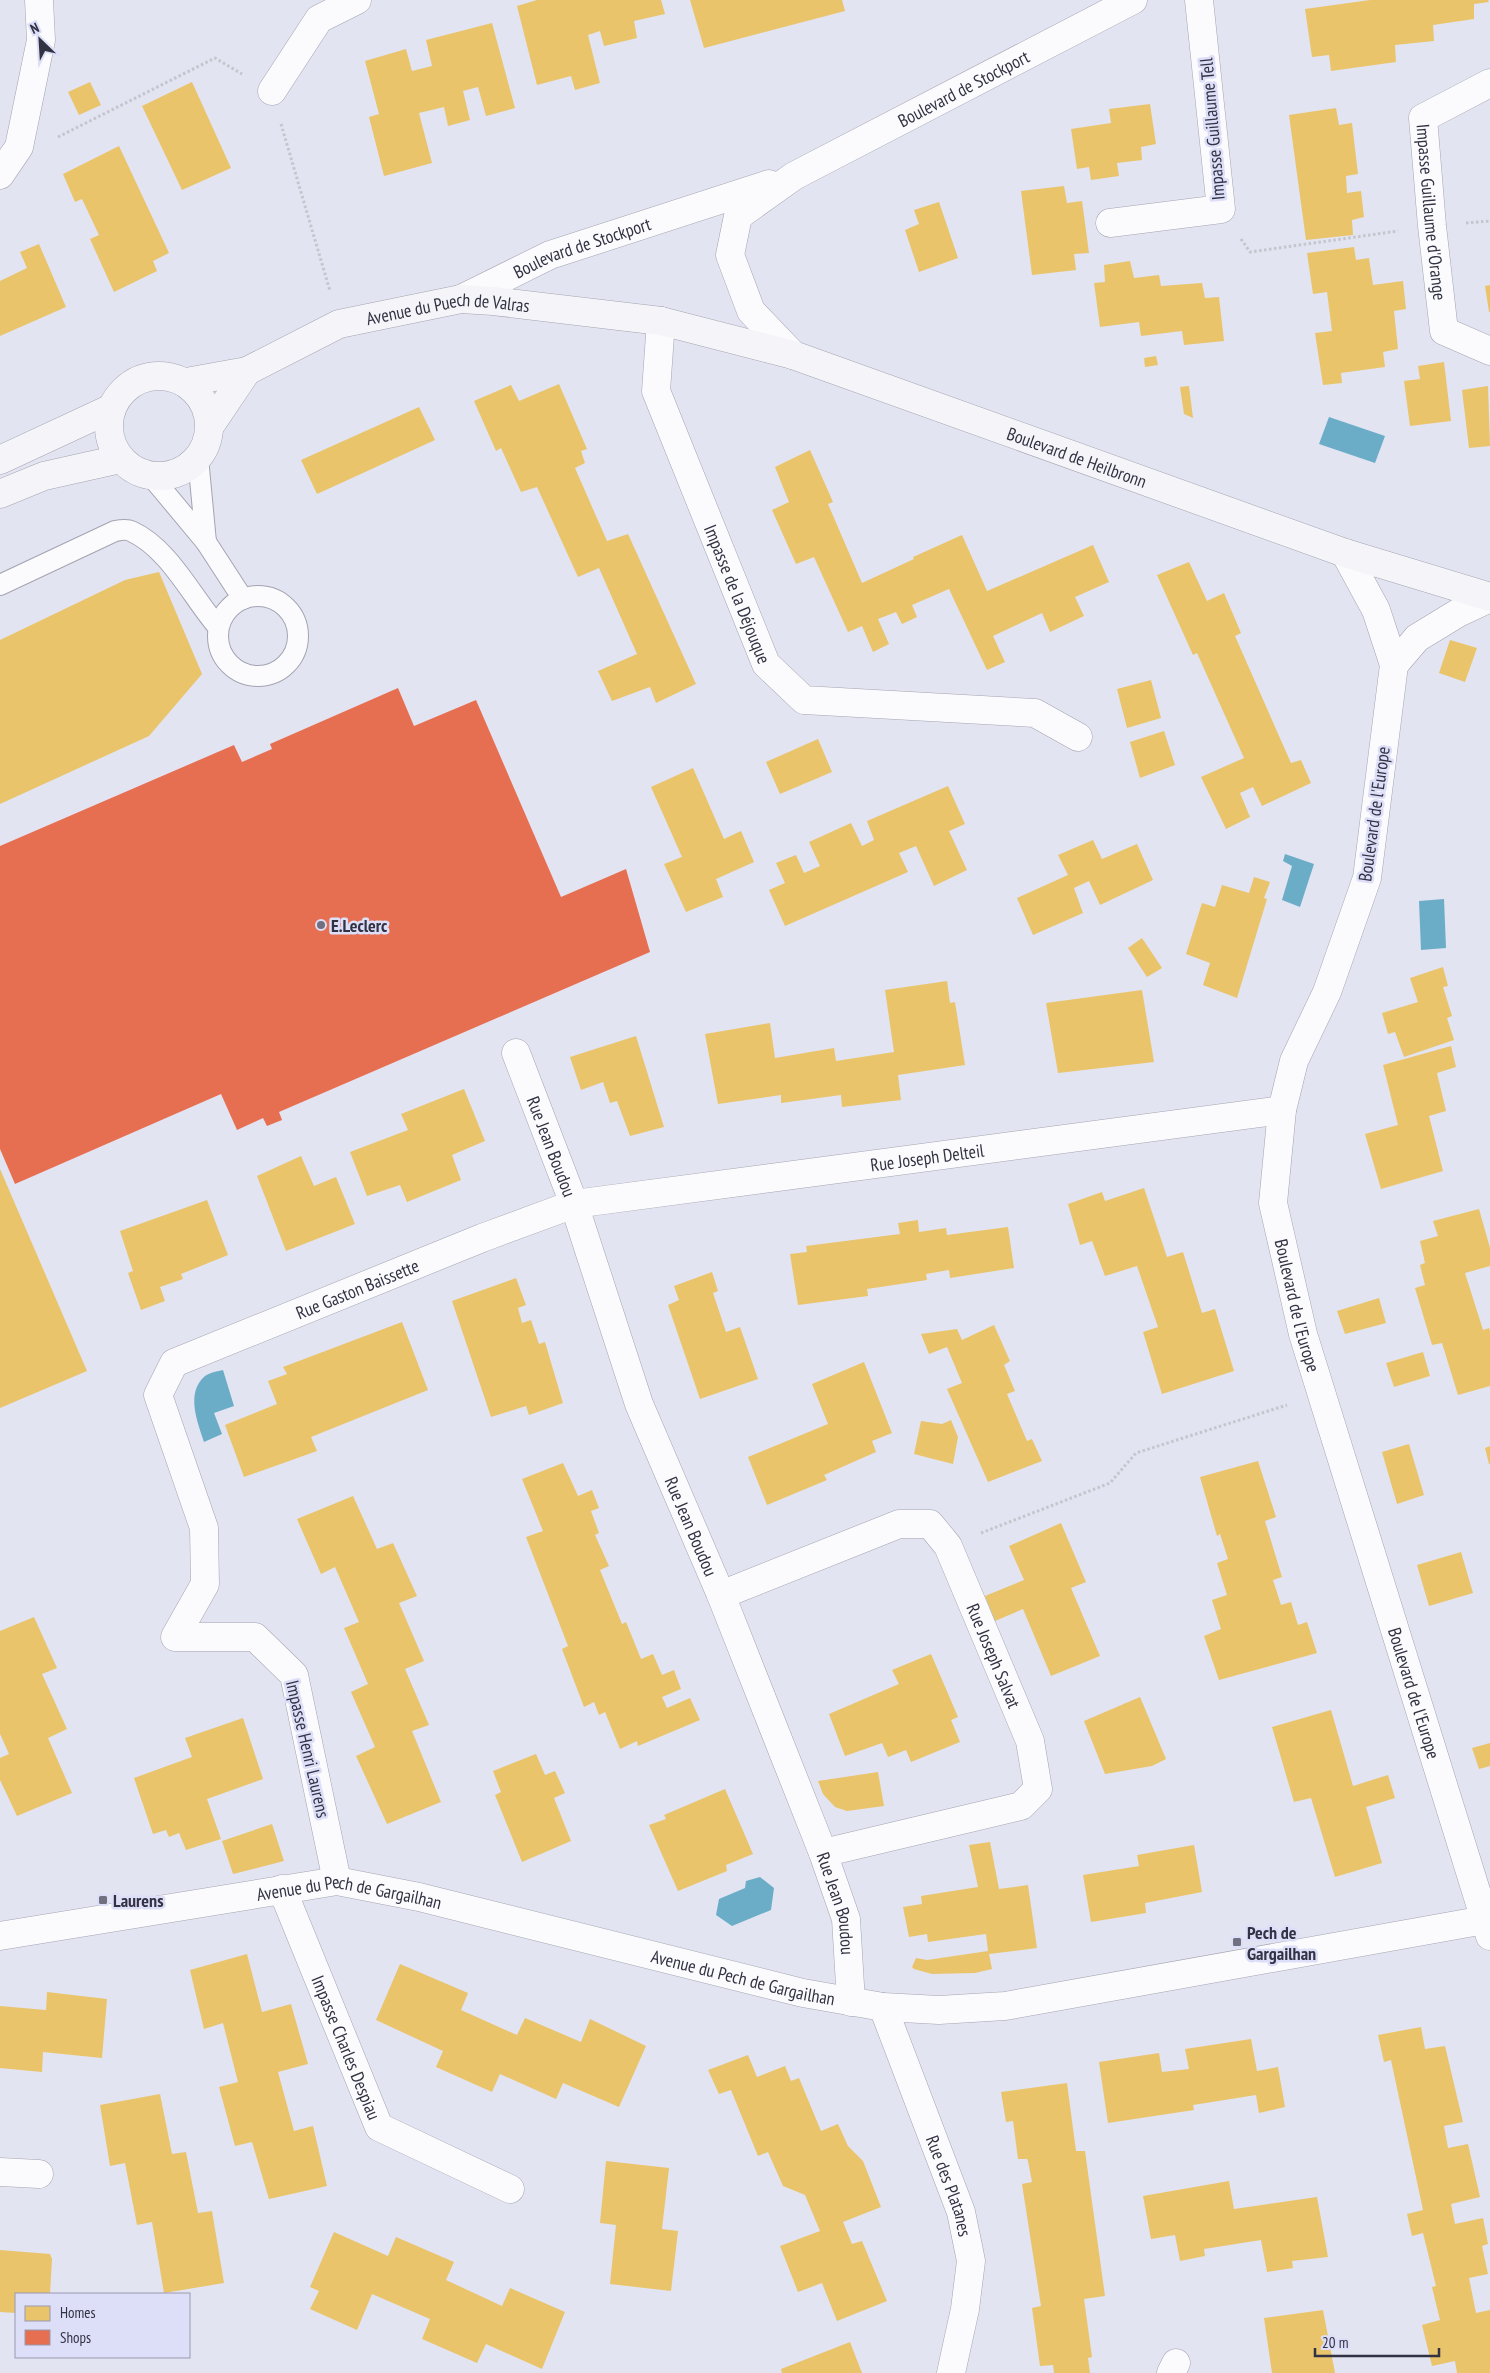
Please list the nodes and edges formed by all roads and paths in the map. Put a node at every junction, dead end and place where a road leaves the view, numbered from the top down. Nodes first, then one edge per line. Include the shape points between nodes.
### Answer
1 (39, 0) edge
2 (357, 0) edge
3 (1133, 0) edge
4 (1200, 0) edge
5 (1490, 83) edge
6 (272, 91) junction
7 (19, 147) junction
8 (0, 174) edge
9 (794, 176) junction
10 (1221, 209) junction
11 (1490, 221) edge
12 (1110, 223) dead end
13 (1432, 226) junction
14 (461, 299) junction
15 (661, 321) junction
16 (339, 324) junction
17 (1490, 352) edge
18 (793, 355) junction
19 (247, 371) junction
20 (186, 382) junction
21 (112, 408) junction
22 (210, 426) junction
23 (198, 458) junction
24 (120, 459) junction
25 (0, 460) edge
26 (151, 476) junction
27 (0, 494) edge
28 (206, 542) junction
29 (1345, 553) junction
30 (0, 585) edge
31 (1490, 598) edge
32 (242, 599) junction
33 (218, 627) junction
34 (1394, 665) junction
35 (1078, 737) dead end
36 (516, 1053) dead end
37 (1282, 1110) junction
38 (574, 1204) junction
39 (1322, 1394) junction
40 (158, 1395) joint
41 (948, 1546) junction
42 (721, 1595) junction
43 (823, 1852) junction
44 (337, 1881) junction
45 (282, 1889) junction
46 (1488, 1925) edge
47 (0, 1936) edge
48 (851, 2002) junction
49 (882, 2007) junction
50 (0, 2172) edge
51 (39, 2174) dead end
52 (510, 2189) dead end
53 (951, 2373) edge

1 - 7 street via 41,40
2 - 6 street via 319,19
3 - 9 street, Boulevard de Stockport
4 - 10 street, Impasse Guillaume Tell
5 - 13 street, Impasse Guillaume d'Orange via 1423,118
6 - 7 path via 215,58 63,136
6 - 16 path
7 - 8 street
9 - 14 street, Boulevard de Stockport via 550,255
9 - 18 street, Boulevard de Stockport via 738,216 730,255 751,311
10 - 12 street, Impasse Guillaume Tell
10 - 13 path via 1250,252
11 - 13 path
13 - 17 street, Impasse Guillaume d'Orange via 1444,331
14 - 15 street, Avenue du Puech de Valras
14 - 16 street, Avenue du Puech de Valras
15 - 18 street, Boulevard de Heilbronn
15 - 35 street, Impasse de la Déjouque via 656,391 766,664 804,700 1035,713
16 - 19 street, Avenue du Puech de Valras
18 - 29 street, Boulevard de Heilbronn
19 - 20 street, Avenue du Puech de Valras
19 - 22 street, Avenue du Puech de Valras
20 - 21 street via 169,376 143,378 127,386
20 - 22 street via 205,403
21 - 24 street via 109,434
21 - 25 street
22 - 23 street via 207,442
23 - 26 street via 185,469 168,476
23 - 28 lane
24 - 26 street via 134,470
24 - 27 street via 44,476
26 - 28 lane
28 - 32 lane
29 - 31 street, Boulevard de Heilbronn
29 - 34 street, Boulevard de l'Europe via 1376,610
30 - 33 lane via 115,530 130,530 166,556
31 - 34 street via 1417,638
32 - 33 lane via 224,613
32 - 33 lane via 267,596 281,602 293,613 299,644 292,659 281,670 266,676 250,676 235,669 224,658 218,643
34 - 37 street, Boulevard de l'Europe via 1367,878 1327,992 1294,1061
36 - 38 street, Rue Jean Boudou
37 - 38 street, Rue Joseph Delteil
37 - 39 street, Boulevard de l'Europe via 1273,1203 1303,1334
38 - 40 street, Rue Gaston Baissette via 174,1363
38 - 42 street, Rue Jean Boudou via 639,1404
39 - 41 path via 1136,1453 1110,1483
39 - 46 street, Boulevard de l'Europe
40 - 44 street, Impasse Henri Laurens via 204,1528 205,1584 175,1637 256,1637 294,1675
41 - 42 street, Rue Joseph Salvat via 930,1524 899,1524
41 - 43 street, Rue Joseph Salvat via 1030,1741 1038,1789 1022,1806
42 - 43 street, Rue Jean Boudou
43 - 48 street, Rue Jean Boudou via 846,1919
44 - 45 street, Avenue du Pech de Gargailhan
44 - 48 street, Avenue du Pech de Gargailhan via 419,1897 803,1993
45 - 47 street, Avenue du Pech de Gargailhan
45 - 52 street, Impasse Charles Despiau via 379,2127
46 - 49 street, Avenue du Pech de Gargailhan via 1005,2006 939,2010
48 - 49 street, Avenue du Pech de Gargailhan
49 - 53 street, Rue des Platanes via 961,2212 971,2260 965,2309
50 - 51 street

